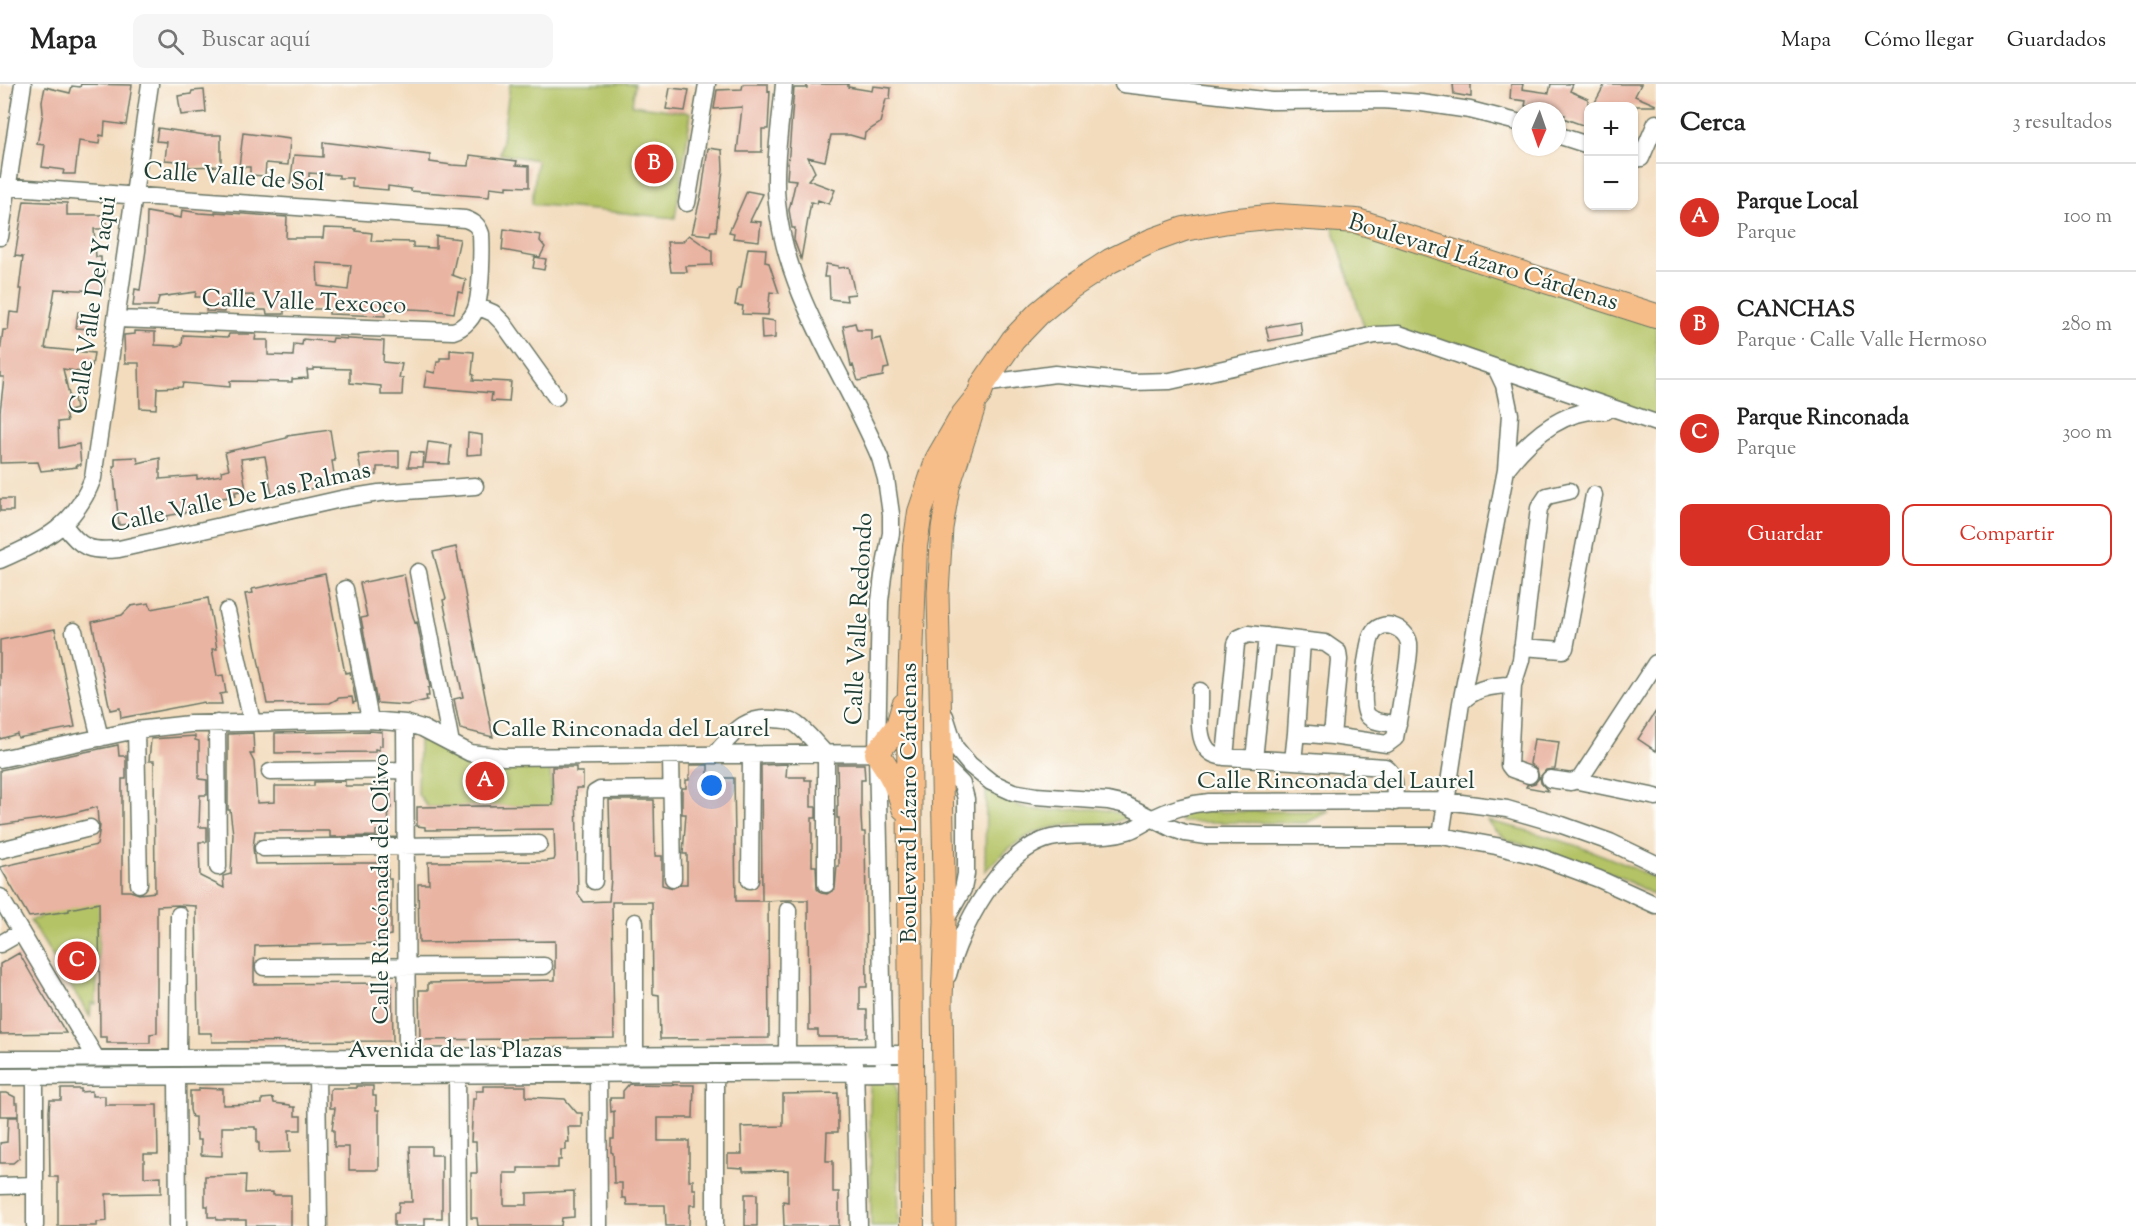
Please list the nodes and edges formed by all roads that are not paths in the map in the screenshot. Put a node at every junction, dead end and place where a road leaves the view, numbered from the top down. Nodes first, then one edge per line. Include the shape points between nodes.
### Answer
1 (24, 84) edge
2 (150, 84) edge
3 (706, 84) edge
4 (784, 84) edge
5 (1123, 84) edge
6 (1512, 121) edge
7 (1656, 123) edge
8 (1566, 138) edge
9 (1584, 144) edge
10 (1638, 159) edge
11 (3, 186) edge
12 (134, 195) junction
13 (687, 203) dead end
14 (0, 237) edge
15 (477, 306) junction
16 (1656, 316) edge
17 (117, 319) junction
18 (1496, 368) junction
19 (981, 390) junction
20 (556, 397) dead end
21 (1623, 412) junction
22 (1656, 423) edge
23 (1506, 470) junction
24 (475, 486) dead end
25 (1569, 491) dead end
26 (1594, 495) dead end
27 (64, 525) junction
28 (0, 560) edge
29 (418, 572) dead end
30 (345, 589) dead end
31 (227, 611) dead end
32 (74, 631) dead end
33 (1267, 636) junction
34 (1302, 641) junction
35 (1522, 647) junction
36 (1656, 663) edge
37 (910, 676) junction
38 (1513, 685) junction
39 (1200, 691) dead end
40 (940, 701) junction
41 (1461, 703) junction
42 (370, 720) junction
43 (252, 722) junction
44 (217, 723) junction
45 (405, 723) junction
46 (1398, 724) junction
47 (136, 730) junction
48 (1296, 733) junction
49 (1332, 736) junction
50 (99, 738) junction
51 (451, 743) junction
52 (877, 753) junction
53 (826, 754) junction
54 (714, 755) junction
55 (751, 755) junction
56 (671, 756) junction
57 (1225, 757) junction
58 (0, 759) edge
59 (1254, 759) junction
60 (1293, 761) junction
61 (405, 770) junction
62 (270, 772) dead end
63 (1528, 775) dead end
64 (1550, 779) dead end
65 (1578, 781) junction
66 (672, 789) junction
67 (1656, 797) edge
68 (1446, 801) junction
69 (1395, 802) junction
70 (1153, 818) junction
71 (90, 828) dead end
72 (910, 835) junction
73 (1441, 836) junction
74 (539, 844) dead end
75 (406, 846) junction
76 (263, 848) dead end
77 (0, 850) edge
78 (1656, 864) edge
79 (218, 867) dead end
80 (673, 878) dead end
81 (750, 880) dead end
82 (594, 881) dead end
83 (139, 884) dead end
84 (826, 884) dead end
85 (0, 897) edge
86 (1656, 905) edge
87 (788, 910) dead end
88 (179, 915) dead end
89 (635, 922) dead end
90 (21, 932) junction
91 (0, 944) edge
92 (406, 966) junction
93 (544, 966) dead end
94 (264, 967) dead end
95 (942, 1000) junction
96 (787, 1054) junction
97 (855, 1054) junction
98 (884, 1054) junction
99 (407, 1055) junction
100 (635, 1055) junction
101 (178, 1057) junction
102 (96, 1058) junction
103 (0, 1059) edge
104 (910, 1063) junction
105 (856, 1072) junction
106 (884, 1072) junction
107 (715, 1074) junction
108 (598, 1075) junction
109 (317, 1076) junction
110 (457, 1076) junction
111 (0, 1077) edge
112 (35, 1077) junction
113 (177, 1077) junction
114 (912, 1169) junction
115 (35, 1185) junction
116 (0, 1186) edge
117 (35, 1226) edge
118 (178, 1226) edge
119 (319, 1226) edge
120 (458, 1226) edge
121 (599, 1226) edge
122 (715, 1226) edge
123 (859, 1226) edge
124 (912, 1226) edge
125 (926, 1226) edge
126 (945, 1226) edge

1 - 11 street
2 - 12 street, Calle Valle Del Yaqui
3 - 13 street
4 - 52 street, Calle Valle Redondo via 776,184 786,257 807,309 880,458 890,507 891,533 880,601
5 - 6 street via 1272,101 1422,103
7 - 10 street
8 - 9 street
11 - 12 street, Calle Valle de Sol
11 - 14 street
12 - 15 street, Calle Valle de Sol via 465,219 478,227 481,234
12 - 17 street, Calle Valle Del Yaqui
15 - 17 street, Calle Valle Texcoco via 461,329 439,332
15 - 20 street via 503,323
16 - 19 highway, Boulevard Lázaro Cárdenas via 1357,221 1278,216 1238,220 1151,241 1110,261 1069,288 1013,340
17 - 27 street, Calle Valle Del Yaqui via 93,478 87,495
18 - 19 street via 1412,338 1386,334 1170,381 1132,382 1055,374
18 - 21 street
18 - 23 street via 1510,414
19 - 37 highway, Boulevard Lázaro Cárdenas via 948,438 920,512
19 - 40 main road, Boulevard Lázaro Cárdenas via 949,487 942,528 938,593
21 - 22 street
21 - 23 street via 1589,410 1573,414 1537,435
23 - 41 street
24 - 27 street, Calle Valle De Las Palmas via 340,499 103,551 75,541
25 - 35 street via 1547,496 1539,508
26 - 35 street via 1565,648
27 - 28 street
29 - 51 street
30 - 42 street
31 - 43 street
32 - 50 street
33 - 34 street
33 - 57 street via 1248,634 1236,644
33 - 59 street
34 - 48 street
34 - 49 street via 1325,643 1338,652
35 - 38 street
36 - 65 street
37 - 52 highway via 898,726
37 - 72 highway, Boulevard Lázaro Cárdenas
38 - 41 street via 1473,692
38 - 63 street via 1509,765
39 - 57 street via 1203,740 1207,749
40 - 70 street via 955,747 991,782 1013,792 1036,796 1108,801
40 - 95 main road, Boulevard Lázaro Cárdenas via 945,921
41 - 68 street
42 - 43 street, Calle Rinconada del Laurel
42 - 45 street, Calle Rinconada del Laurel
43 - 44 street, Calle Rinconada del Laurel
44 - 47 street, Calle Rinconada del Laurel
44 - 79 street
45 - 51 street, Calle Rinconada del Laurel
45 - 61 street, Calle Rincónada del Olivo
46 - 46 street via 1410,650 1405,633 1387,626 1377,628 1369,643 1364,706 1369,718
46 - 49 street via 1395,738 1387,744
47 - 50 street, Calle Rinconada del Laurel
47 - 83 street
48 - 49 street
48 - 60 street
50 - 58 street, Calle Rinconada del Laurel
51 - 56 street, Calle Rinconada del Laurel via 470,753 504,757
52 - 53 street, Calle Rinconada del Laurel
52 - 72 highway via 901,796
52 - 98 street, Calle Valle Redondo
53 - 54 street via 791,720 761,718 738,729
53 - 55 street, Calle Rinconada del Laurel
53 - 84 street
54 - 55 street, Calle Rinconada del Laurel
54 - 56 street, Calle Rinconada del Laurel
55 - 81 street
56 - 66 street
57 - 59 street
59 - 60 street
60 - 69 street via 1385,767 1394,778
61 - 62 street
61 - 75 street, Calle Rincónada del Olivo
64 - 65 street
65 - 67 street
66 - 80 street
66 - 82 street via 596,793
68 - 69 street, Calle Rinconada del Laurel
68 - 73 street
68 - 78 street, Calle Rinconada del Laurel via 1508,809 1562,825
69 - 70 street, Calle Rinconada del Laurel via 1209,802 1187,804
70 - 73 street via 1185,833 1206,836
70 - 95 street, Calle Rinconada del Laurel via 1130,831 1110,835 1050,838 1008,864 965,931 952,959
71 - 77 street
72 - 104 highway, Boulevard Lázaro Cárdenas
73 - 86 street via 1540,857
74 - 75 street
75 - 76 street
75 - 92 street, Calle Rincónada del Olivo
85 - 90 street
87 - 96 street
88 - 101 street
89 - 100 street
90 - 91 street
90 - 102 street
92 - 93 street
92 - 94 street
92 - 99 street, Calle Rincónada del Olivo
95 - 126 main road, Boulevard Lázaro Cárdenas
96 - 97 street, Avenida de las Plazas
96 - 100 street, Avenida de las Plazas
97 - 98 street, Avenida de las Plazas
97 - 105 street
98 - 104 street, Avenida de las Plazas
98 - 106 street, Calle Valle Redondo
99 - 100 street, Avenida de las Plazas
99 - 101 street, Avenida de las Plazas
101 - 102 street, Avenida de las Plazas
102 - 103 street, Avenida de las Plazas
104 - 106 street, Avenida de las Plazas
104 - 114 highway, Boulevard Lázaro Cárdenas
105 - 106 street, Avenida de las Plazas
105 - 107 street, Avenida de las Plazas
105 - 123 street
107 - 108 street, Avenida de las Plazas
107 - 122 street
108 - 110 street, Avenida de las Plazas
108 - 121 street
109 - 110 street, Avenida de las Plazas
109 - 113 street, Avenida de las Plazas
109 - 119 street
110 - 120 street
111 - 112 street, Avenida de las Plazas
112 - 113 street, Avenida de las Plazas
112 - 115 street
113 - 118 street
114 - 124 highway, Boulevard Lázaro Cárdenas
114 - 125 highway
115 - 116 street
115 - 117 street

